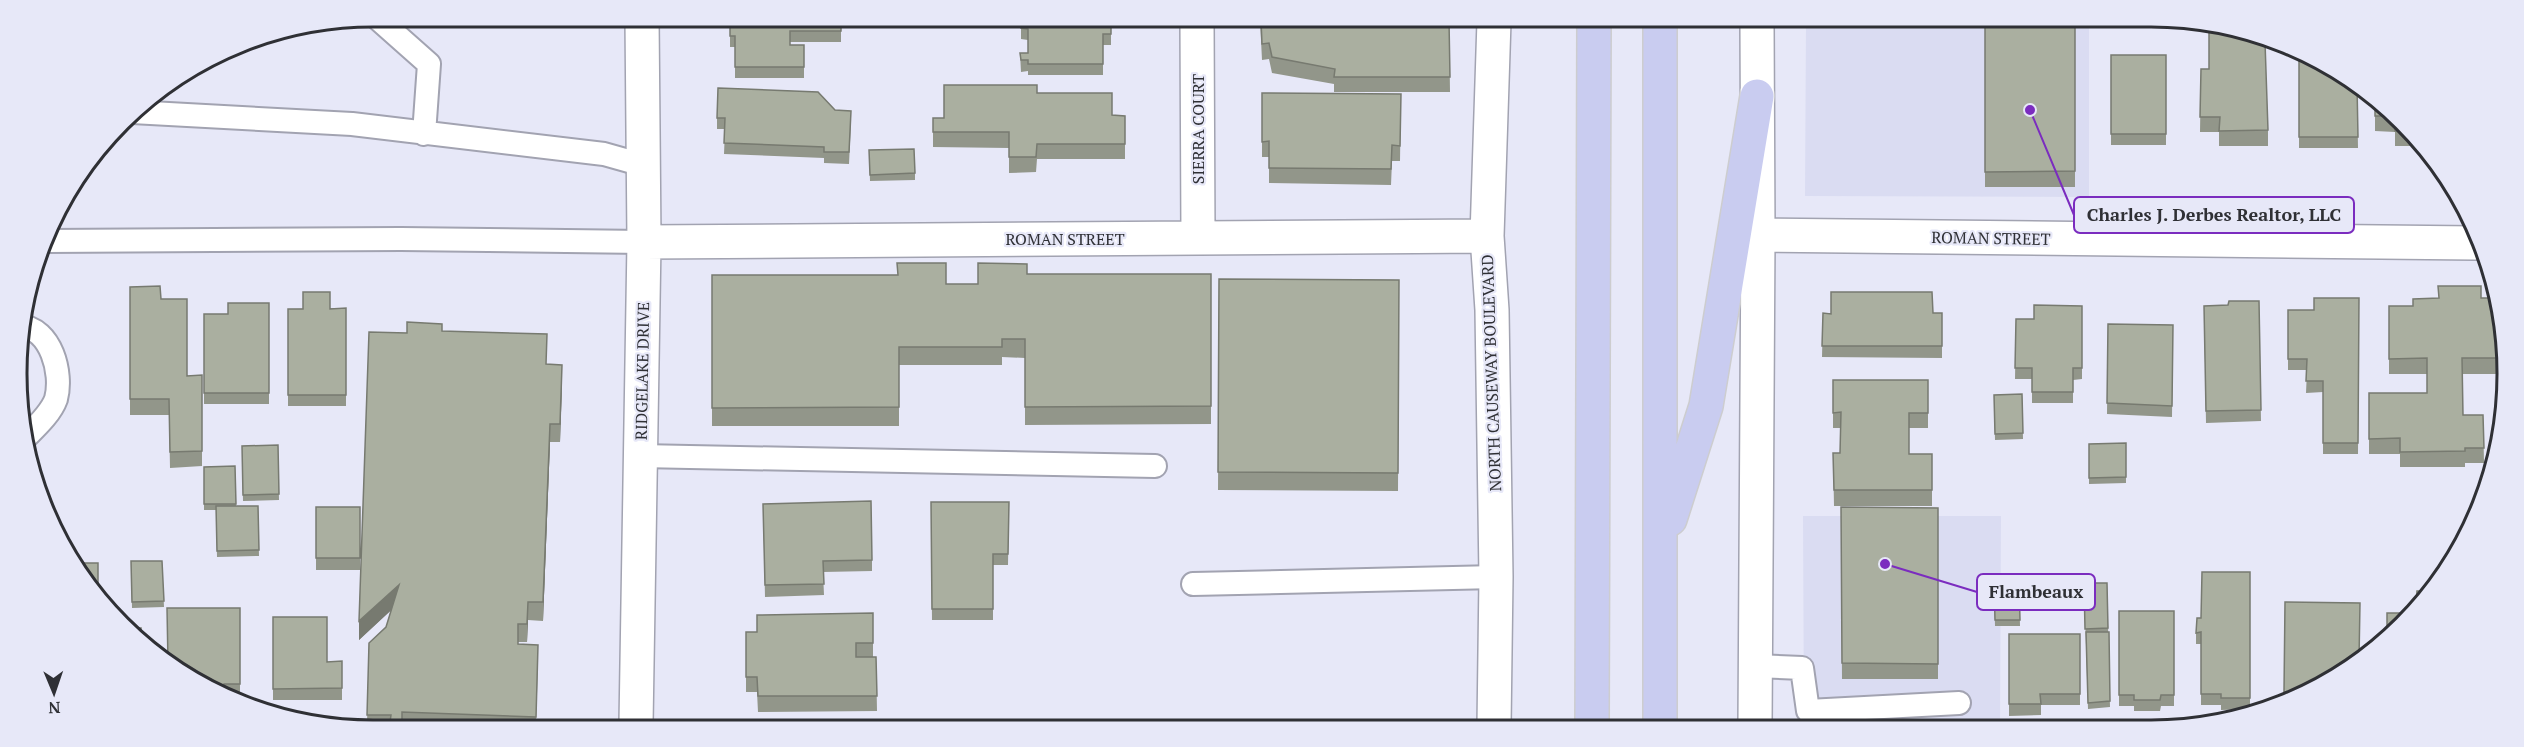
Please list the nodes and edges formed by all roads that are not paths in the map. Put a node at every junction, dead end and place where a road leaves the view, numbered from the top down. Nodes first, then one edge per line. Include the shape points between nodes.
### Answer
1 (388, 27) edge
2 (642, 27) edge
3 (1197, 27) edge
4 (1494, 27) edge
5 (1594, 27) edge
6 (1660, 27) edge
7 (1756, 27) edge
8 (1757, 96) junction
9 (145, 113) edge
10 (424, 134) junction
11 (643, 165) junction
12 (1758, 235) junction
13 (1487, 236) junction
14 (1198, 237) junction
15 (53, 241) edge
16 (644, 242) junction
17 (2472, 243) edge
18 (30, 331) edge
19 (32, 431) edge
20 (640, 456) junction
21 (1155, 466) dead end
22 (1660, 549) junction
23 (1496, 577) junction
24 (1193, 584) dead end
25 (1756, 666) junction
26 (1959, 703) dead end
27 (636, 720) edge
28 (1494, 720) edge
29 (1592, 720) edge
30 (1660, 720) edge
31 (1755, 720) edge

1 - 10 lane via 429,64
2 - 11 street, RIDGELAKE DRIVE
3 - 14 street, SIERRA COURT
4 - 13 street, NORTH CAUSEWAY BOULEVARD
5 - 29 highway
6 - 22 highway
7 - 8 street
8 - 12 street
8 - 22 highway via 1706,406
9 - 10 lane via 352,124
10 - 11 lane via 604,154
11 - 16 street, RIDGELAKE DRIVE
12 - 17 street, ROMAN STREET
12 - 25 street
13 - 14 street, ROMAN STREET
13 - 23 street, NORTH CAUSEWAY BOULEVARD via 1492,310
14 - 16 street, ROMAN STREET
15 - 16 lane
16 - 20 street, RIDGELAKE DRIVE
18 - 19 lane via 42,337 54,355 57,377 56,399
20 - 21 lane
20 - 27 street, RIDGELAKE DRIVE
22 - 30 highway
23 - 24 lane
23 - 28 street, NORTH CAUSEWAY BOULEVARD
25 - 26 lane via 1802,668 1808,711
25 - 31 street

